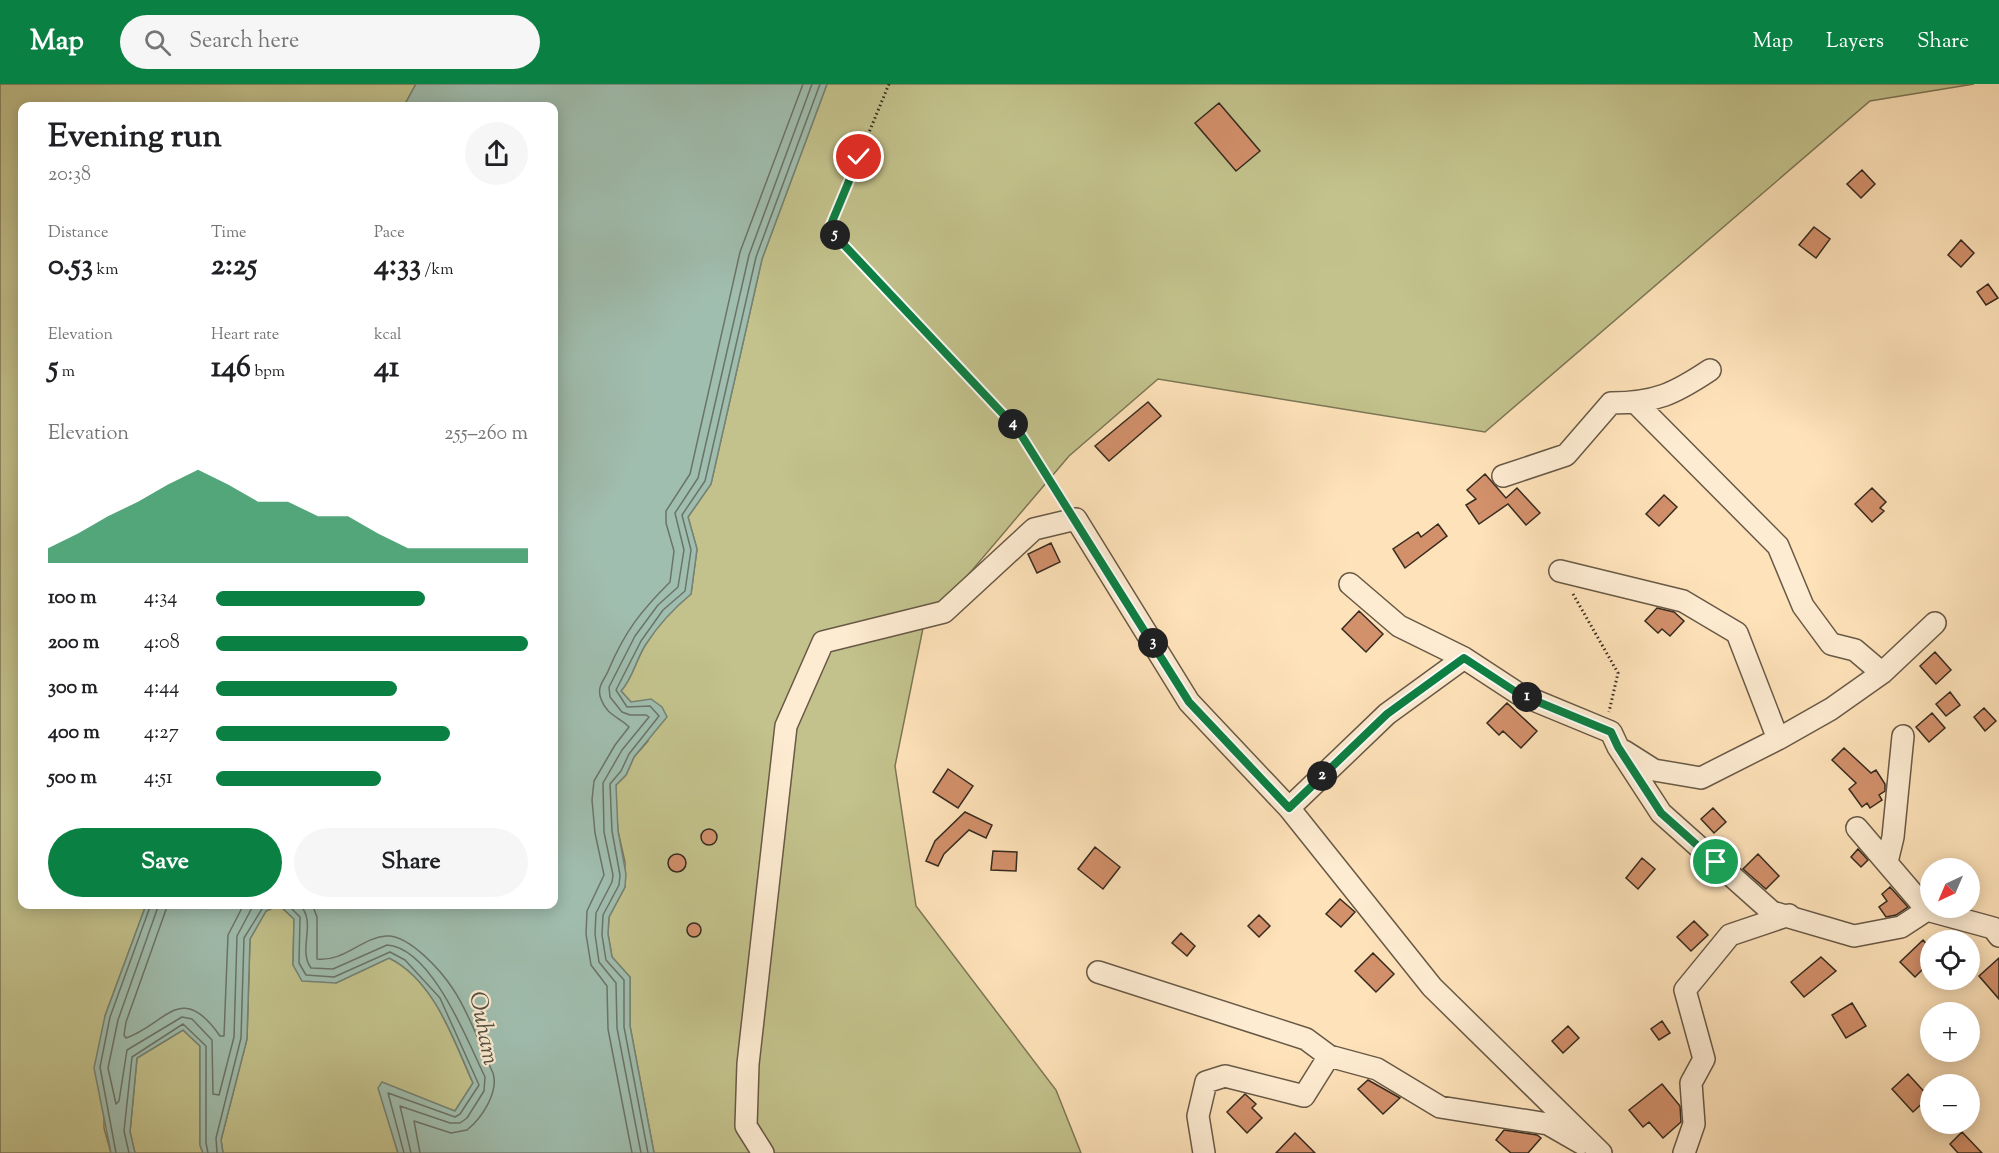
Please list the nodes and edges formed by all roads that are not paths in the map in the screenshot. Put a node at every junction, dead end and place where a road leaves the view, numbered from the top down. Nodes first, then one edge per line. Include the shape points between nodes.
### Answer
1 (1710, 370) dead end
2 (1636, 403) junction
3 (1503, 476) dead end
4 (1560, 571) road end
5 (1350, 584) dead end
6 (1935, 623) dead end
7 (1464, 658) junction
8 (1882, 673) junction
9 (1903, 736) dead end
10 (1615, 739) junction
11 (1778, 739) junction
12 (1289, 808) junction
13 (1857, 828) dead end
14 (1887, 862) junction
15 (1920, 902) edge
16 (1790, 915) junction
17 (1920, 915) edge
18 (1956, 918) edge
19 (1999, 936) edge
20 (1098, 972) dead end
21 (1329, 1056) junction
22 (763, 1153) edge
23 (1204, 1153) edge
24 (1601, 1153) edge
25 (1684, 1153) edge

1 - 2 street via 1674,393
2 - 3 street via 1611,403 1566,454
2 - 8 street via 1778,546 1803,606 1831,644 1854,650
4 - 11 street via 1683,600 1737,633
5 - 7 street via 1399,626
6 - 8 street
7 - 10 street via 1519,694
7 - 12 street via 1387,714
8 - 11 street via 1831,709
9 - 14 street
10 - 11 street via 1654,770 1701,778
10 - 16 street via 1661,813 1772,912
12 - 22 street via 1189,702 1076,519 1035,529 944,612 823,642 786,726 748,1064 746,1126
12 - 24 street via 1432,987
13 - 14 street
14 - 15 street
16 - 17 street via 1854,936 1901,927
16 - 25 street via 1730,935 1685,990 1704,1059 1691,1083 1694,1124
18 - 19 street via 1993,928
20 - 21 street via 1306,1039
21 - 23 street via 1304,1096 1226,1076 1206,1082 1198,1116
21 - 24 street via 1377,1069 1440,1107 1548,1125

